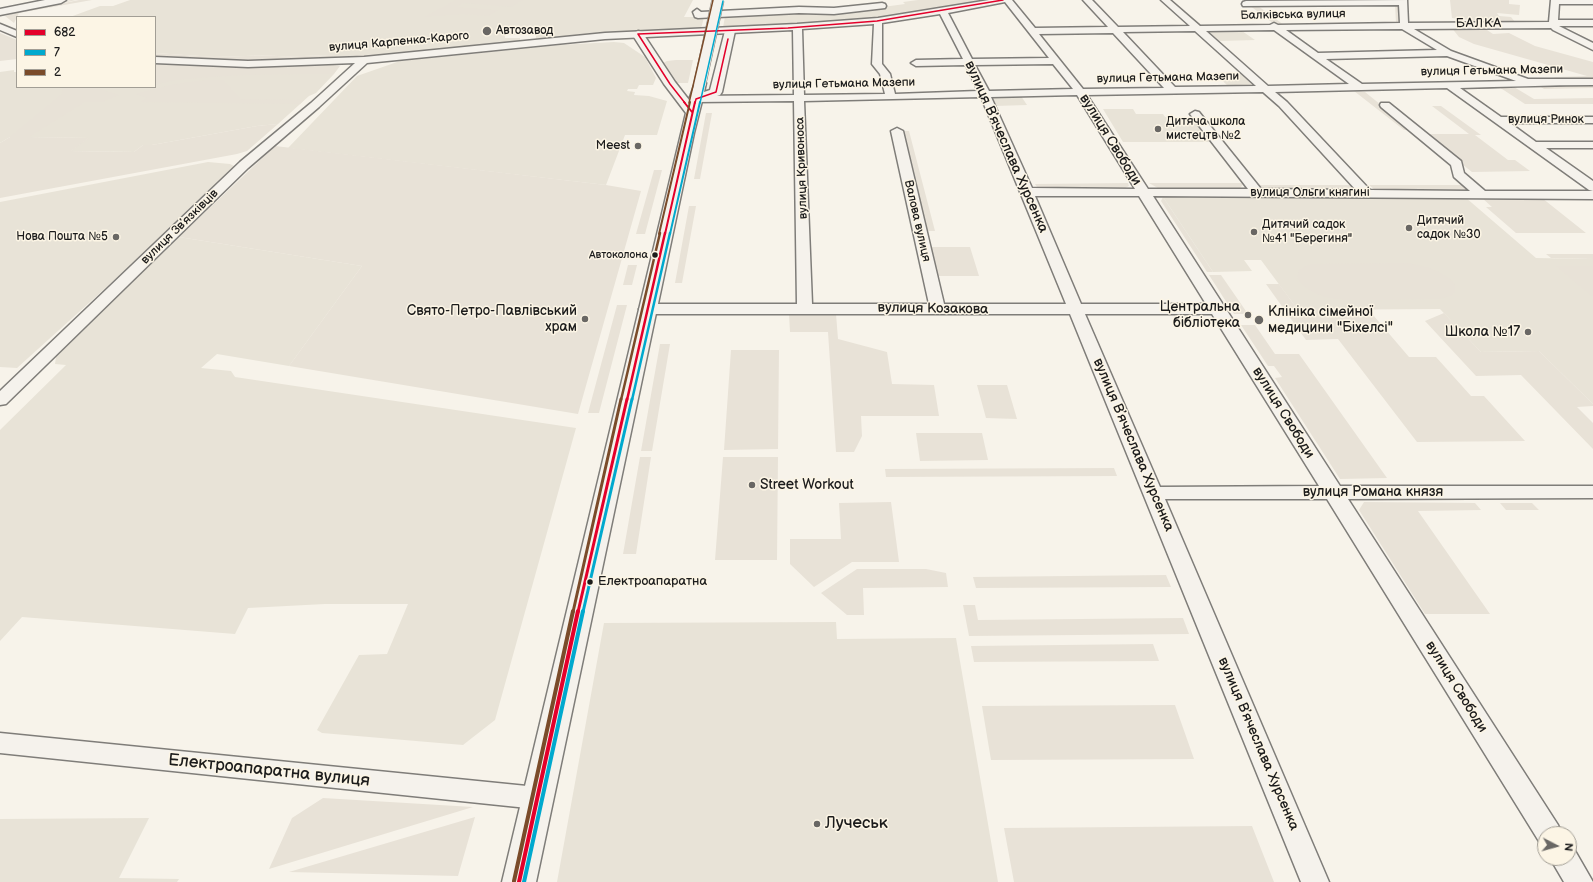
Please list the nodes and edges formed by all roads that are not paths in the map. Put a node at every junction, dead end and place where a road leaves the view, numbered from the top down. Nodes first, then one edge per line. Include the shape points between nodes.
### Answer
1 (61, 0) edge
2 (718, 0) edge
3 (799, 0) edge
4 (1003, 0) edge
5 (1008, 0) edge
6 (1087, 0) edge
7 (1165, 0) edge
8 (1403, 1) edge
9 (1555, 1) edge
10 (1243, 2) edge
11 (1593, 2) edge
12 (879, 3) edge
13 (700, 10) dead end
14 (799, 10) junction
15 (943, 11) junction
16 (0, 12) edge
17 (0, 19) edge
18 (878, 21) junction
19 (1593, 23) edge
20 (1553, 24) junction
21 (1404, 26) junction
22 (0, 27) edge
23 (797, 27) junction
24 (1277, 28) junction
25 (1198, 29) junction
26 (1116, 30) junction
27 (730, 31) junction
28 (14, 32) edge
29 (1034, 32) junction
30 (638, 34) junction
31 (1593, 47) edge
32 (1448, 53) junction
33 (1316, 56) junction
34 (156, 60) edge
35 (364, 60) junction
36 (1056, 61) junction
37 (968, 62) junction
38 (916, 63) dead end
39 (1531, 82) junction
40 (1593, 82) edge
41 (1450, 86) junction
42 (1360, 87) junction
43 (1268, 89) junction
44 (1172, 91) junction
45 (1080, 92) junction
46 (985, 94) junction
47 (891, 97) junction
48 (799, 98) junction
49 (694, 105) junction
50 (1385, 105) dead end
51 (1195, 114) dead end
52 (1498, 120) junction
53 (1593, 120) edge
54 (897, 131) dead end
55 (1534, 145) junction
56 (1593, 145) edge
57 (1593, 187) edge
58 (1027, 192) junction
59 (1144, 193) junction
60 (1257, 193) junction
61 (1367, 194) junction
62 (1480, 194) junction
63 (1593, 195) edge
64 (806, 308) junction
65 (648, 309) junction
66 (938, 310) junction
67 (1077, 310) junction
68 (1218, 310) junction
69 (0, 400) edge
70 (1333, 492) junction
71 (1593, 492) edge
72 (1153, 493) junction
73 (0, 743) edge
74 (537, 798) junction
75 (1544, 826) edge
76 (1569, 866) edge
77 (519, 882) edge
78 (1315, 882) edge
79 (1579, 882) edge

1 - 16 main road
2 - 49 main road, bridge
3 - 14 street
4 - 15 street, вулиця Карпенка-Карого
5 - 29 street, вулиця Свободи
6 - 26 street
7 - 25 street
8 - 10 street
8 - 21 street
9 - 11 street
9 - 20 street
10 - 24 street
12 - 14 street via 834,11
13 - 14 street via 698,15 701,16
15 - 18 street, вулиця Карпенка-Карого
15 - 37 street, вулиця Вʼячеслава Хурсенка
17 - 28 street
18 - 23 street, вулиця Карпенка-Карого
18 - 47 street via 877,64 885,74
19 - 20 street, Балківська вулиця
20 - 21 street, Балківська вулиця
20 - 31 street via 1560,31
21 - 24 street, Балківська вулиця
21 - 32 street
22 - 28 street
23 - 27 street, вулиця Карпенка-Карого
23 - 48 street, вулиця Кривоноса
24 - 25 street, Балківська вулиця
24 - 33 street
25 - 26 street, Балківська вулиця
25 - 43 street
26 - 29 street, Балківська вулиця
26 - 44 street
27 - 30 street, вулиця Карпенка-Карого
27 - 49 main road via 716,92
29 - 36 street, вулиця Свободи
30 - 35 street, вулиця Карпенка-Карого
30 - 49 main road via 670,84
32 - 33 street
32 - 39 street
33 - 42 street
34 - 35 street, вулиця Карпенка-Карого via 248,64
35 - 69 street, вулиця Звʼязківців via 244,165
36 - 37 street
36 - 45 street, вулиця Свободи
37 - 38 street
37 - 46 street, вулиця Вʼячеслава Хурсенка
39 - 40 street, вулиця Гетьмана Мазепи
39 - 41 street, вулиця Гетьмана Мазепи
41 - 42 street, вулиця Гетьмана Мазепи
41 - 52 street
42 - 43 street, вулиця Гетьмана Мазепи
43 - 44 street, вулиця Гетьмана Мазепи
43 - 61 street
44 - 45 street, вулиця Гетьмана Мазепи
45 - 46 street, вулиця Гетьмана Мазепи
45 - 59 street, вулиця Свободи
46 - 47 street, вулиця Гетьмана Мазепи
46 - 58 street, вулиця Вʼячеслава Хурсенка
47 - 48 street, вулиця Гетьмана Мазепи
48 - 49 street, вулиця Гетьмана Мазепи
48 - 64 street, вулиця Кривоноса
49 - 65 main road
50 - 62 street via 1457,164 1458,174
51 - 60 street
52 - 53 street, вулиця Ринок
52 - 55 street
54 - 66 street, Валова вулиця
55 - 56 street, вулиця Ринок
55 - 57 street
58 - 59 street, вулиця Ольги княгині
58 - 67 street, вулиця Вʼячеслава Хурсенка
59 - 60 street, вулиця Ольги княгині
59 - 68 street, вулиця Свободи
60 - 61 street, вулиця Ольги княгині
61 - 62 street, вулиця Ольги княгині
62 - 63 street, вулиця Ольги княгині
64 - 65 street, вулиця Козакова
64 - 66 street, вулиця Козакова
65 - 74 main road
66 - 67 street, вулиця Козакова
67 - 68 street, вулиця Козакова
67 - 72 street, вулиця Вʼячеслава Хурсенка
68 - 70 street, вулиця Свободи
70 - 71 street, вулиця Романа князя
70 - 72 street, вулиця Романа князя
70 - 75 street, вулиця Свободи
72 - 78 street, вулиця Вʼячеслава Хурсенка
73 - 74 street, Електроапаратна вулиця
74 - 77 main road
76 - 79 street

